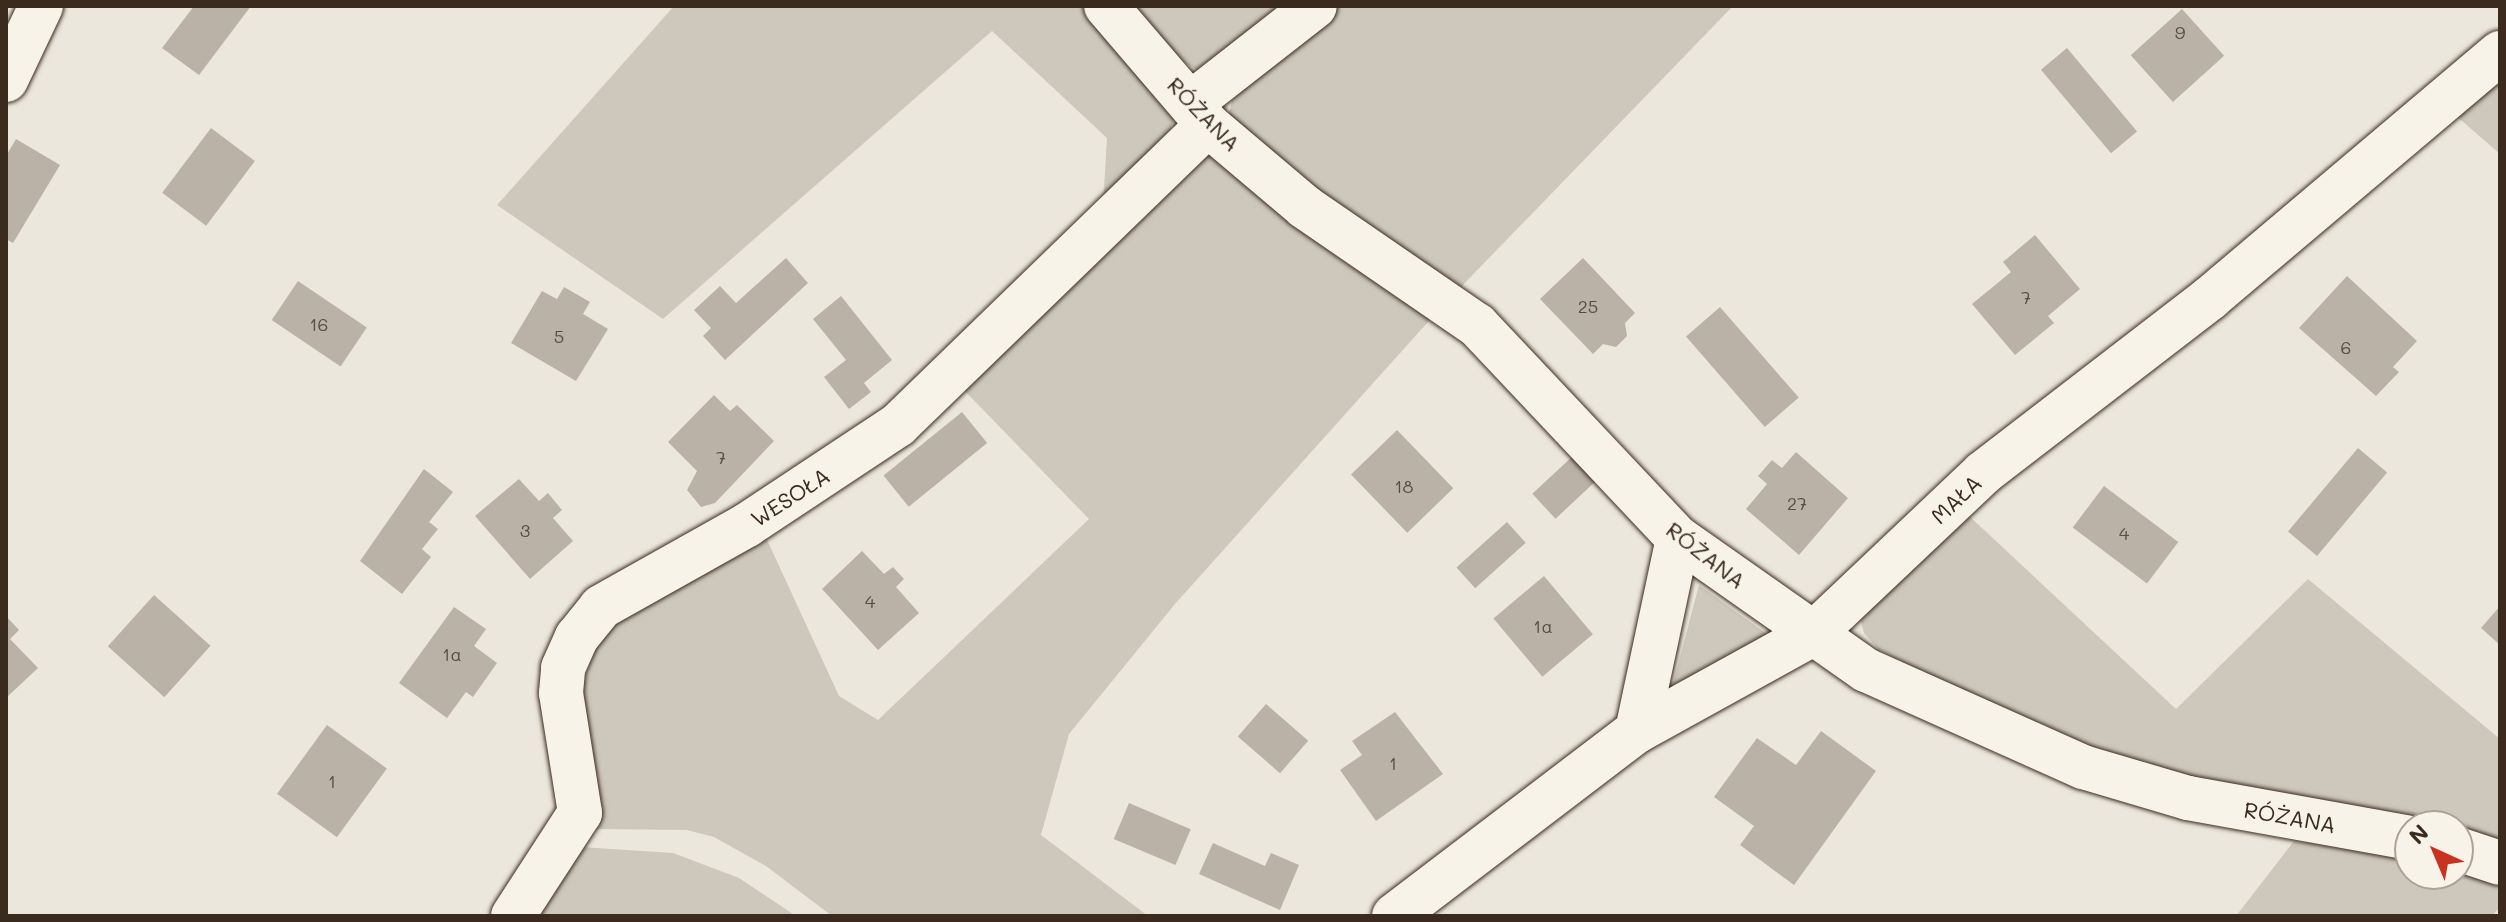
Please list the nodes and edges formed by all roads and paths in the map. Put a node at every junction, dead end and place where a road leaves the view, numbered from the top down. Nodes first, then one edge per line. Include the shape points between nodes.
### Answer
1 (41, 6) edge
2 (1106, 6) edge
3 (1315, 6) edge
4 (2500, 53) edge
5 (6, 80) edge
6 (1200, 114) junction
7 (1678, 538) junction
8 (1813, 634) junction
9 (1637, 731) junction
10 (2394, 835) edge
11 (2474, 854) edge
12 (2500, 863) edge
13 (513, 916) edge
14 (1394, 916) edge

1 - 5 street
2 - 6 street, RÓŻANA
3 - 6 street, WESOŁA
4 - 8 street, MAŁA via 2210,298 1983,473
6 - 7 street, RÓŻANA via 1305,207 1477,325
6 - 13 street, WESOŁA via 898,425 747,525 601,607 577,637 563,668 561,693 580,813
7 - 8 street, RÓŻANA
7 - 9 street
8 - 9 street, MAŁA
8 - 10 street, RÓŻANA via 1866,670 2083,767 2188,798
9 - 14 street, MAŁA
11 - 12 street

